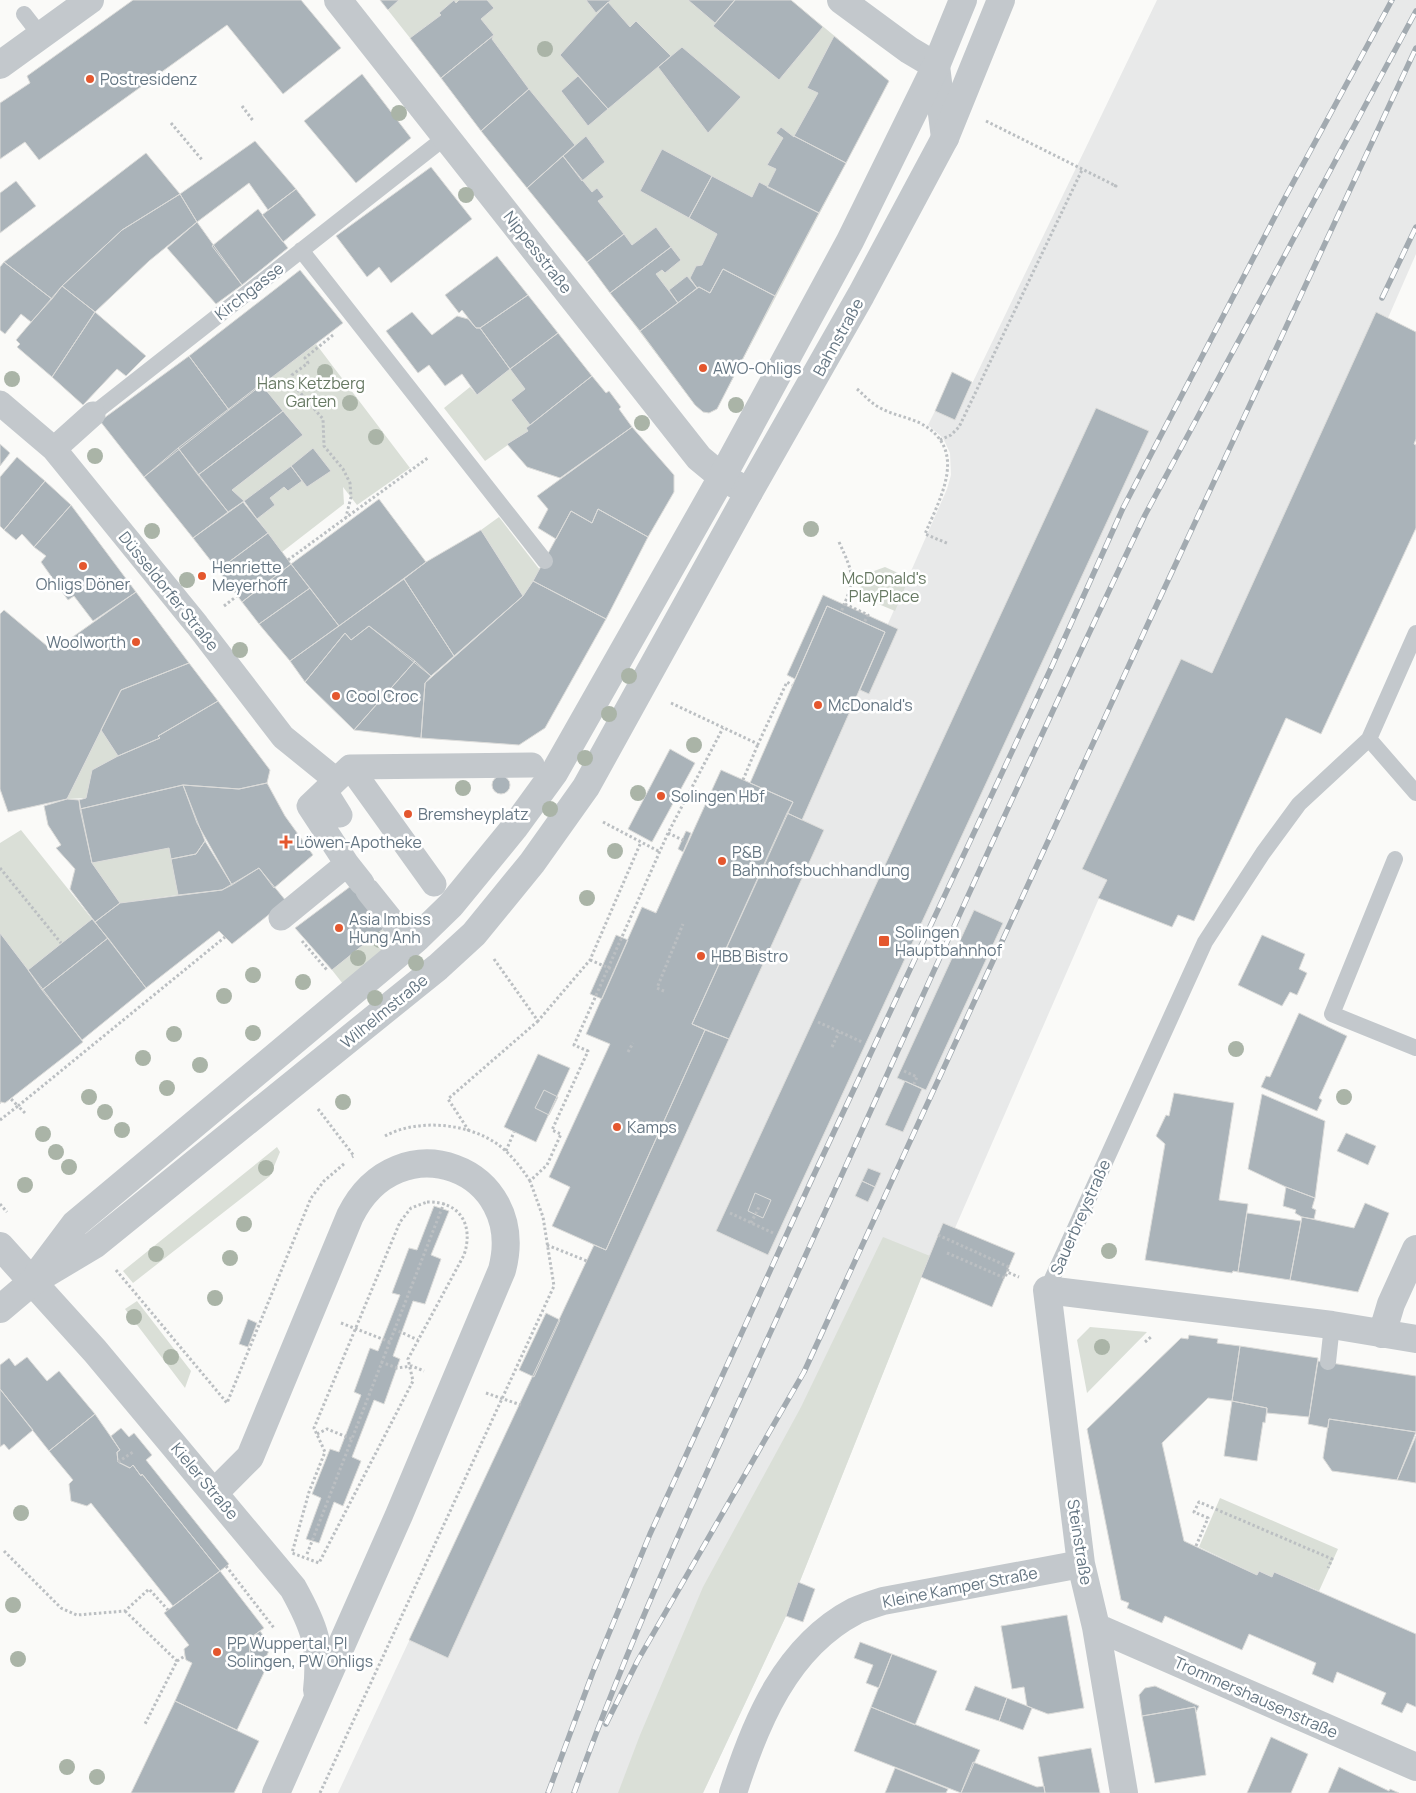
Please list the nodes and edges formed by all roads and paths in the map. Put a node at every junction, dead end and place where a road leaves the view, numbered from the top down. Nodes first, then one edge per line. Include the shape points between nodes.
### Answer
1 (90, 0) edge
2 (338, 0) edge
3 (841, 0) edge
4 (963, 0) edge
5 (1001, 0) edge
6 (24, 14) dead end
7 (42, 36) junction
8 (0, 65) edge
9 (936, 66) junction
10 (242, 106) dead end
11 (982, 118) dead end
12 (254, 122) dead end
13 (171, 123) dead end
14 (446, 136) junction
15 (945, 138) junction
16 (203, 161) dead end
17 (1082, 170) junction
18 (1113, 185) dead end
19 (300, 250) junction
20 (355, 317) junction
21 (857, 389) dead end
22 (0, 403) edge
23 (92, 414) joint
24 (940, 440) junction
25 (452, 441) junction
26 (54, 449) junction
27 (722, 477) junction
28 (749, 492) junction
29 (346, 517) junction
30 (839, 542) dead end
31 (949, 544) dead end
32 (288, 560) dead end
33 (545, 561) dead end
34 (844, 604) junction
35 (841, 612) dead end
36 (864, 623) dead end
37 (1416, 633) edge
38 (653, 663) joint
39 (792, 686) dead end
40 (668, 702) dead end
41 (723, 728) junction
42 (1369, 739) junction
43 (758, 744) junction
44 (532, 764) dead end
45 (337, 779) junction
46 (743, 780) dead end
47 (1416, 793) edge
48 (340, 816) dead end
49 (600, 820) dead end
50 (668, 833) junction
51 (641, 842) junction
52 (687, 842) dead end
53 (660, 852) junction
54 (1395, 859) dead end
55 (346, 864) junction
56 (0, 868) edge
57 (442, 894) junction
58 (281, 918) joint
59 (683, 924) dead end
60 (396, 926) dead end
61 (225, 937) dead end
62 (61, 943) dead end
63 (492, 957) dead end
64 (590, 960) junction
65 (609, 968) junction
66 (614, 970) dead end
67 (664, 991) dead end
68 (340, 1004) junction
69 (538, 1021) junction
70 (818, 1022) dead end
71 (839, 1032) junction
72 (862, 1042) dead end
73 (633, 1043) dead end
74 (832, 1046) dead end
75 (1416, 1048) edge
76 (628, 1052) dead end
77 (904, 1071) dead end
78 (913, 1086) dead end
79 (11, 1099) dead end
80 (18, 1106) junction
81 (318, 1108) dead end
82 (25, 1113) dead end
83 (0, 1120) edge
84 (514, 1132) dead end
85 (506, 1151) junction
86 (547, 1165) dead end
87 (530, 1181) dead end
88 (760, 1205) dead end
89 (442, 1209) dead end
90 (730, 1213) dead end
91 (751, 1224) junction
92 (773, 1233) dead end
93 (938, 1235) dead end
94 (547, 1245) dead end
95 (0, 1246) edge
96 (1416, 1249) edge
97 (947, 1253) dead end
98 (587, 1261) dead end
99 (1009, 1267) dead end
100 (116, 1270) dead end
101 (1007, 1272) dead end
102 (32, 1282) junction
103 (1047, 1290) junction
104 (0, 1309) edge
105 (1332, 1325) junction
106 (356, 1328) junction
107 (394, 1330) junction
108 (1382, 1334) junction
109 (1416, 1339) edge
110 (418, 1340) junction
111 (390, 1342) junction
112 (381, 1362) junction
113 (1328, 1362) dead end
114 (410, 1366) junction
115 (521, 1405) dead end
116 (317, 1434) junction
117 (352, 1438) junction
118 (133, 1452) dead end
119 (118, 1462) dead end
120 (215, 1492) junction
121 (312, 1541) dead end
122 (1196, 1546) dead end
123 (4, 1551) dead end
124 (1081, 1564) junction
125 (226, 1566) dead end
126 (1328, 1568) dead end
127 (168, 1610) dead end
128 (125, 1611) junction
129 (1096, 1627) junction
130 (275, 1631) dead end
131 (185, 1656) dead end
132 (177, 1661) junction
133 (315, 1707) junction
134 (144, 1726) dead end
135 (1416, 1767) edge
136 (276, 1793) edge
137 (320, 1793) edge
138 (733, 1793) edge
139 (1124, 1793) edge

1 - 7 street
2 - 14 street, Nippesstraße
3 - 9 street
4 - 9 street
5 - 15 street, Bahnstraße
6 - 7 lane
7 - 8 street
9 - 15 street
9 - 27 street via 850,241
10 - 12 path
11 - 17 path
13 - 16 path
14 - 19 lane, Kirchgasse
14 - 27 street, Nippesstraße via 700,458
15 - 28 street, Bahnstraße via 861,295
17 - 18 path via 1116,186
17 - 24 path via 959,427
19 - 20 lane
19 - 23 lane, Kirchgasse
20 - 25 lane
20 - 29 path via 304,358 308,363 292,375 290,381 323,418 324,446 343,469 350,484 351,497
21 - 24 path via 874,405 920,423
22 - 26 street, Düsseldorfer Straße
23 - 26 street, Kirchgasse
24 - 31 path via 946,450 947,475 925,534
25 - 29 path
25 - 33 lane
26 - 45 street, Düsseldorfer Straße via 283,737
27 - 28 street, Nippesstraße
27 - 57 street, Wilhelmstraße via 554,773 514,828
28 - 38 street, Bahnstraße
29 - 32 path
30 - 34 path via 851,569 851,589
34 - 35 path
34 - 36 path via 868,615
37 - 42 lane
38 - 102 street, Wilhelmstraße via 586,787 532,863 474,934 438,967 94,1246
39 - 43 path via 787,682
40 - 41 path
41 - 43 path
41 - 50 path
42 - 47 lane
42 - 103 lane, Sauerbreystraße via 1299,804 1205,942
43 - 46 path
44 - 45 street
45 - 48 street, Düsseldorfer Straße
45 - 55 street via 309,806
45 - 57 street, Düsseldorfer Straße
49 - 51 path
50 - 52 path
50 - 53 path
51 - 53 path
51 - 64 path
53 - 65 path
54 - 75 lane via 1332,1014
55 - 58 street
55 - 60 street
56 - 62 path
57 - 68 street, Wilhelmstraße via 416,939
58 - 68 path
59 - 67 path via 657,988
61 - 80 path
63 - 69 path
64 - 65 path
64 - 69 path
65 - 66 path
65 - 86 path via 574,1045 588,1052 552,1130 561,1134
68 - 102 street, Wilhelmstraße via 74,1224
69 - 85 path via 448,1099 469,1132 491,1140
70 - 71 path
71 - 72 path
71 - 74 path
73 - 76 path
77 - 78 path via 917,1077
79 - 80 path
80 - 82 path
80 - 83 path
81 - 100 path via 354,1156 329,1176 311,1198 227,1403
84 - 85 path
85 - 87 path
88 - 91 path
89 - 107 path
90 - 91 path
91 - 92 path
93 - 99 path
94 - 98 path
95 - 102 street, Kieler Straße
96 - 108 street via 1391,1304
97 - 101 path via 1004,1278
102 - 104 street, Wilhelmstraße
102 - 120 street, Kieler Straße
103 - 105 street, Sauerbreystraße
103 - 124 street, Steinstraße
105 - 108 street, Sauerbreystraße
105 - 113 lane
106 - 110 path via 400,1222 411,1208 427,1202 444,1203 459,1213 468,1231 468,1243 465,1256
106 - 111 path
106 - 116 path via 313,1428
107 - 110 path
107 - 111 path
108 - 109 street, Sauerbreystraße
110 - 114 path via 408,1359
111 - 112 path
112 - 114 path via 397,1368
112 - 117 path
114 - 116 path via 414,1381 318,1563 292,1553 309,1492 325,1452
115 - 137 path via 502,1399
116 - 117 path via 328,1428
117 - 121 path
118 - 119 path
120 - 133 street, Kieler Straße via 293,1588 311,1620 320,1668
120 - 133 street, Kieler Straße via 253,1450 350,1216 365,1192 388,1173 423,1163 440,1164 470,1176 480,1184 496,1204 506,1235 506,1256 456,1383
122 - 126 path via 1208,1518 1194,1512 1199,1502 1332,1560
123 - 128 path via 61,1608 77,1615
124 - 129 street, Steinstraße
124 - 138 street, Kleine Kamper Straße via 883,1600 855,1611 831,1626 789,1668 773,1694 751,1741
125 - 130 path
127 - 128 path via 149,1589
128 - 132 path
129 - 135 street, Trommershausenstraße
129 - 139 street, Steinstraße
131 - 132 path
132 - 134 path
133 - 136 street, Kieler Straße

